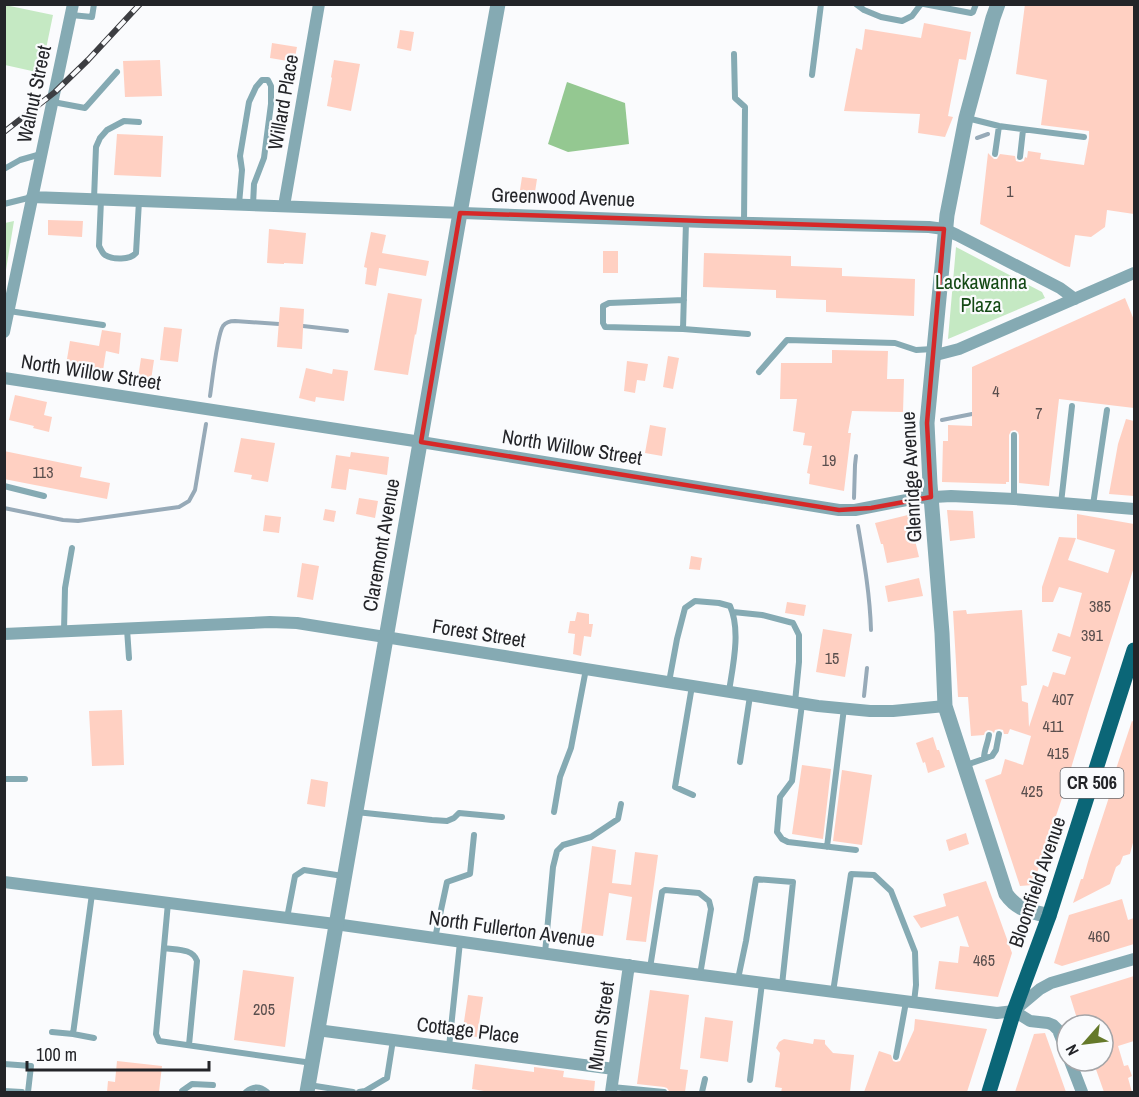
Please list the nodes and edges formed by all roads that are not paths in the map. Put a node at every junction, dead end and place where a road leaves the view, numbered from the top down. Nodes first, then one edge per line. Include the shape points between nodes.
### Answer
1 (94, 4) edge
2 (319, 4) edge
3 (498, 4) edge
4 (821, 4) edge
5 (856, 4) edge
6 (922, 4) edge
7 (976, 4) edge
8 (998, 4) edge
9 (71, 7) edge
10 (734, 54) dead end
11 (117, 72) dead end
12 (812, 75) dead end
13 (53, 102) junction
14 (966, 118) junction
15 (139, 122) dead end
16 (999, 126) junction
17 (1023, 130) junction
18 (1084, 137) dead end
19 (41, 154) junction
20 (995, 154) dead end
21 (1020, 157) dead end
22 (4, 169) edge
23 (32, 197) junction
24 (98, 200) junction
25 (139, 201) junction
26 (4, 204) edge
27 (239, 204) junction
28 (253, 205) junction
29 (284, 206) junction
30 (460, 213) junction
31 (686, 221) junction
32 (744, 223) junction
33 (944, 229) junction
34 (1134, 273) edge
35 (1075, 299) junction
36 (684, 300) junction
37 (7, 313) edge
38 (103, 324) dead end
39 (683, 329) junction
40 (4, 332) edge
41 (748, 334) dead end
42 (933, 353) junction
43 (759, 372) dead end
44 (4, 378) edge
45 (1072, 406) dead end
46 (1107, 410) dead end
47 (1014, 435) dead end
48 (421, 442) junction
49 (4, 486) edge
50 (44, 496) dead end
51 (931, 496) junction
52 (1014, 499) junction
53 (1061, 503) junction
54 (1093, 505) junction
55 (1134, 509) edge
56 (72, 548) dead end
57 (733, 612) junction
58 (127, 629) junction
59 (64, 632) junction
60 (4, 634) edge
61 (386, 638) junction
62 (1134, 650) edge
63 (129, 658) dead end
64 (586, 669) junction
65 (669, 682) junction
66 (692, 686) junction
67 (729, 692) junction
68 (750, 695) junction
69 (799, 703) junction
70 (945, 706) junction
71 (844, 708) junction
72 (989, 735) dead end
73 (999, 735) dead end
74 (984, 758) junction
75 (740, 762) dead end
76 (965, 765) junction
77 (4, 779) edge
78 (25, 779) dead end
79 (693, 795) dead end
80 (621, 804) dead end
81 (356, 812) junction
82 (554, 813) dead end
83 (502, 817) dead end
84 (474, 835) dead end
85 (827, 847) junction
86 (856, 850) dead end
87 (344, 876) junction
88 (4, 882) edge
89 (92, 893) junction
90 (168, 903) junction
91 (1049, 916) junction
92 (287, 918) junction
93 (335, 924) junction
94 (435, 938) junction
95 (460, 942) junction
96 (164, 948) junction
97 (545, 954) junction
98 (1134, 958) edge
99 (629, 965) junction
100 (650, 968) junction
101 (700, 975) junction
102 (738, 979) junction
103 (762, 982) junction
104 (782, 985) junction
105 (833, 992) junction
106 (910, 1002) junction
107 (1014, 1011) junction
108 (1055, 1027) edge
109 (318, 1030) junction
110 (52, 1032) dead end
111 (73, 1034) junction
112 (94, 1038) dead end
113 (393, 1040) junction
114 (189, 1045) junction
115 (449, 1048) junction
116 (896, 1057) dead end
117 (312, 1063) junction
118 (4, 1064) edge
119 (614, 1069) junction
120 (1075, 1073) edge
121 (705, 1079) dead end
122 (750, 1080) dead end
123 (213, 1085) dead end
124 (308, 1089) edge
125 (611, 1090) edge
126 (4, 1091) edge
127 (22, 1092) edge
128 (28, 1092) edge
129 (182, 1092) edge
130 (246, 1092) edge
131 (267, 1092) edge
132 (353, 1092) edge
133 (359, 1092) edge
134 (664, 1092) edge
135 (702, 1092) edge
136 (989, 1092) edge
137 (1082, 1092) edge

1 - 9 lane via 92,17
2 - 29 street, Willard Place
3 - 30 street, Claremont Avenue
4 - 12 lane
5 - 6 lane via 881,17 902,21
6 - 7 lane via 971,14
8 - 14 street, Glenridge Avenue
9 - 13 street, Walnut Street
10 - 32 lane via 735,98 745,107
11 - 13 lane via 85,108
13 - 19 street, Walnut Street
14 - 16 lane
14 - 33 street, Glenridge Avenue
15 - 24 lane via 124,121 100,138 96,147
16 - 17 lane
16 - 20 lane
17 - 18 lane
17 - 21 lane
19 - 22 lane
19 - 23 street, Walnut Street
23 - 24 street, Greenwood Avenue
23 - 26 lane
23 - 37 street, Walnut Street
24 - 25 street, Greenwood Avenue
24 - 25 lane via 102,253 126,259 136,254
25 - 27 street, Greenwood Avenue
27 - 28 street, Greenwood Avenue
27 - 28 lane via 240,156 249,102 262,80 268,80 271,104
28 - 29 street, Greenwood Avenue
29 - 30 street, Greenwood Avenue
30 - 31 street, Greenwood Avenue
30 - 48 street, Claremont Avenue
31 - 32 street, Greenwood Avenue
31 - 36 lane
32 - 33 street, Greenwood Avenue
33 - 35 street, Greenwood Avenue
33 - 42 street, Glenridge Avenue
34 - 35 street
35 - 42 street via 959,349
36 - 39 lane
36 - 39 lane via 603,306 605,327
37 - 38 lane
37 - 40 street, Walnut Street
39 - 41 lane
42 - 43 lane via 895,343 788,340
42 - 51 street, Glenridge Avenue via 927,423
44 - 48 street, North Willow Street
45 - 53 lane
46 - 54 lane
47 - 52 lane
48 - 51 street, North Willow Street via 839,510
48 - 61 street, Claremont Avenue
49 - 50 lane
51 - 52 street, North Willow Street
51 - 70 street, Glenridge Avenue via 947,633
52 - 53 street, North Willow Street
53 - 54 street, North Willow Street
54 - 55 street, North Willow Street
56 - 59 lane via 65,588
57 - 65 lane via 730,606 719,603 695,601 685,608
57 - 67 lane via 736,644
57 - 69 lane via 793,623 799,635
58 - 59 street, Forest Street
58 - 61 street, Forest Street via 270,622
58 - 63 lane
59 - 60 street, Forest Street
61 - 64 street, Forest Street
61 - 81 street, Claremont Avenue
62 - 91 main road, Bloomfield Avenue / CR 506
64 - 65 street, Forest Street
64 - 82 lane
65 - 66 street, Forest Street
66 - 67 street, Forest Street
66 - 79 lane via 675,787
67 - 68 street, Forest Street
68 - 69 street, Forest Street
68 - 75 lane
69 - 71 street, Forest Street
69 - 85 lane via 792,781 780,797 777,832 788,842
70 - 71 street, Forest Street via 899,711
70 - 76 street, Glenridge Avenue
71 - 85 lane
72 - 74 lane
73 - 74 lane via 996,750
74 - 76 lane
76 - 91 street, Glenridge Avenue via 1006,894 1019,908
77 - 78 lane
80 - 97 lane via 618,819 591,837 557,851
81 - 83 lane via 440,821 454,819 459,813
81 - 87 street, Claremont Avenue
84 - 94 lane via 470,874 447,882
85 - 86 lane
87 - 92 lane via 304,870 295,876
87 - 93 street, Claremont Avenue
88 - 89 street, North Fullerton Avenue
89 - 90 street, North Fullerton Avenue
89 - 111 lane
90 - 92 street, North Fullerton Avenue
90 - 96 lane
91 - 107 main road, Bloomfield Avenue / CR 506
92 - 93 street, North Fullerton Avenue
93 - 94 street, North Fullerton Avenue
93 - 109 street, Claremont Avenue
94 - 95 street, North Fullerton Avenue
95 - 97 street, North Fullerton Avenue
95 - 115 lane
96 - 114 lane via 191,952 197,961
96 - 114 lane via 156,1034 159,1041
97 - 99 street, North Fullerton Avenue
98 - 107 street via 1051,983
99 - 100 street, North Fullerton Avenue
99 - 119 street, Munn Street
100 - 101 street, North Fullerton Avenue
100 - 101 lane via 662,892 699,893 709,900 711,909
101 - 102 street, North Fullerton Avenue
102 - 103 street, North Fullerton Avenue
102 - 104 lane via 756,879 793,882
103 - 104 street, North Fullerton Avenue
103 - 122 lane
104 - 105 street, North Fullerton Avenue
105 - 106 street, North Fullerton Avenue
105 - 106 lane via 851,874 874,875 891,891 915,952 916,985
106 - 107 street, North Fullerton Avenue via 998,1013
106 - 116 lane
107 - 108 street via 1030,1021
107 - 136 main road, Bloomfield Avenue / CR 506
109 - 113 street, Cottage Place
109 - 117 street, Claremont Avenue
110 - 111 lane
111 - 112 lane
113 - 115 street, Cottage Place
113 - 133 lane via 387,1078
114 - 117 lane
115 - 119 street, Cottage Place
117 - 124 street, Claremont Avenue
118 - 128 lane via 31,1066
119 - 125 street, Munn Street
120 - 137 street
121 - 135 lane
123 - 129 lane via 192,1084
124 - 132 lane
125 - 134 lane
126 - 127 lane
130 - 131 lane via 255,1087

